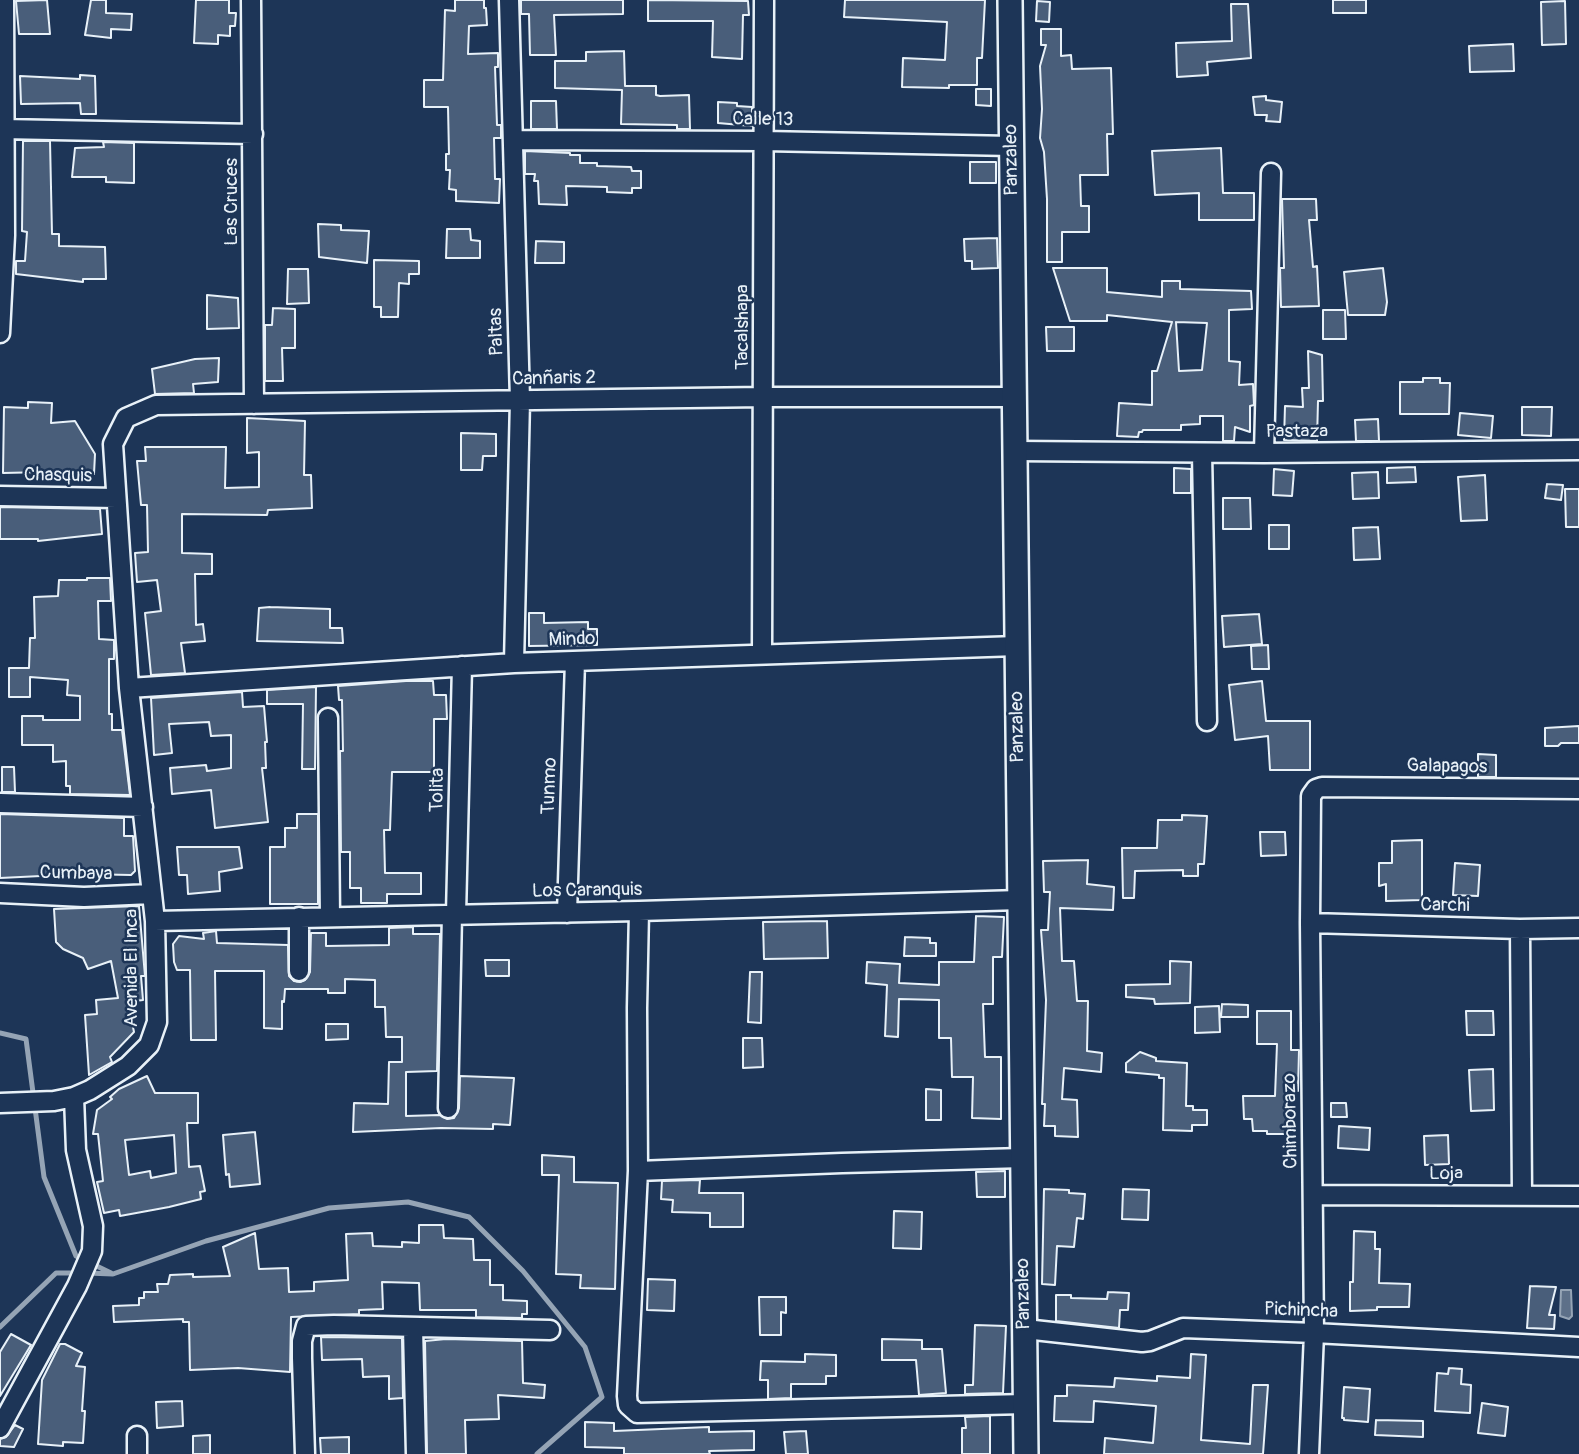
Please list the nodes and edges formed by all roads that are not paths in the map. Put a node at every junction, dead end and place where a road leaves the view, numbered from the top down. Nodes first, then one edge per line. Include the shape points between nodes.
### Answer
1 (4, 0) edge
2 (251, 0) edge
3 (509, 0) edge
4 (764, 0) edge
5 (1010, 0) edge
6 (3, 129) junction
7 (253, 134) junction
8 (513, 140) junction
9 (764, 141) junction
10 (1012, 146) junction
11 (1271, 173) dead end
12 (0, 333) edge
13 (764, 397) junction
14 (1014, 397) junction
15 (520, 400) junction
16 (254, 404) junction
17 (113, 444) joint
18 (1579, 450) edge
19 (1015, 451) junction
20 (1202, 453) junction
21 (1264, 453) junction
22 (0, 496) edge
23 (116, 498) junction
24 (1017, 646) junction
25 (762, 654) junction
26 (575, 662) junction
27 (514, 663) junction
28 (462, 666) junction
29 (129, 688) junction
30 (328, 718) dead end
31 (1207, 721) dead end
32 (1316, 789) joint
33 (1579, 789) edge
34 (0, 803) edge
35 (143, 807) junction
36 (0, 893) edge
37 (151, 894) junction
38 (1020, 900) junction
39 (639, 911) junction
40 (567, 913) junction
41 (454, 914) junction
42 (299, 917) junction
43 (330, 917) junction
44 (155, 920) junction
45 (1310, 923) junction
46 (1579, 928) edge
47 (1520, 929) junction
48 (299, 971) dead end
49 (74, 1097) junction
50 (0, 1103) edge
51 (448, 1108) dead end
52 (1023, 1158) junction
53 (638, 1171) junction
54 (1522, 1194) junction
55 (1313, 1195) junction
56 (1579, 1196) edge
57 (413, 1328) junction
58 (1025, 1329) junction
59 (550, 1330) dead end
60 (1314, 1333) junction
61 (1579, 1347) edge
62 (1026, 1404) junction
63 (0, 1428) edge
64 (305, 1454) edge
65 (416, 1454) edge
66 (1026, 1454) edge
67 (1309, 1454) edge

1 - 6 street
2 - 7 street, Las Cruces
3 - 8 street, Paltas
4 - 9 street, Tacalshapa
5 - 10 street, Panzaleo
6 - 7 street
6 - 12 street via 5,235
7 - 16 street, Las Cruces
8 - 9 street, Calle 13
8 - 15 street, Paltas
9 - 10 street, Calle 13
9 - 13 street, Tacalshapa
10 - 14 street, Panzaleo
11 - 21 street
13 - 14 street, Canñaris 2
13 - 15 street, Canñaris 2
13 - 25 street, Tacalshapa
14 - 19 street, Panzaleo
15 - 16 street, Canñaris 2
15 - 27 street, Paltas
16 - 17 street, Canñaris 2 via 151,405 126,418
17 - 23 street, Avenida El Inca
18 - 21 street, Pastaza
19 - 20 street, Pastaza
19 - 24 street, Panzaleo
20 - 21 street, Pastaza
20 - 31 street
22 - 23 street, Chasquis
23 - 29 street, Avenida El Inca
24 - 25 street, Mindo
24 - 38 street, Panzaleo
25 - 26 street, Mindo
26 - 27 street, Mindo
26 - 40 street, Tunmo
27 - 28 street, Mindo
28 - 29 street, Mindo
28 - 41 street, Tolita
29 - 35 street, Avenida El Inca
30 - 43 street
32 - 33 street, Galapagos
32 - 45 street, Chimborazo via 1310,798
34 - 35 street
35 - 37 street, Avenida El Inca
36 - 37 street, Cumbaya
37 - 44 street, Avenida El Inca
38 - 39 street, Los Caranquis
38 - 52 street, Panzaleo
39 - 40 street, Los Caranquis
39 - 53 street
40 - 41 street, Los Caranquis
41 - 43 street, Los Caranquis
41 - 51 street, Tolita
42 - 43 street, Los Caranquis
42 - 44 street, Los Caranquis
42 - 48 street
44 - 49 street, Avenida El Inca via 157,1022 149,1045 128,1066
45 - 47 street, Carchi
45 - 55 street, Chimborazo
46 - 47 street, Carchi
47 - 54 street
49 - 50 street, Avenida El Inca
49 - 63 street via 76,1150 93,1226 92,1251
52 - 53 street
52 - 58 street, Panzaleo
53 - 62 street via 627,1396 632,1410
54 - 55 street, Loja
54 - 56 street, Loja
55 - 60 street, Chimborazo
57 - 59 street
57 - 64 street via 306,1326 302,1349
57 - 65 street
58 - 60 street, Pichincha via 1142,1342 1183,1328
58 - 62 street, Panzaleo
60 - 61 street, Pichincha
60 - 67 street, Chimborazo
62 - 66 street, Panzaleo

